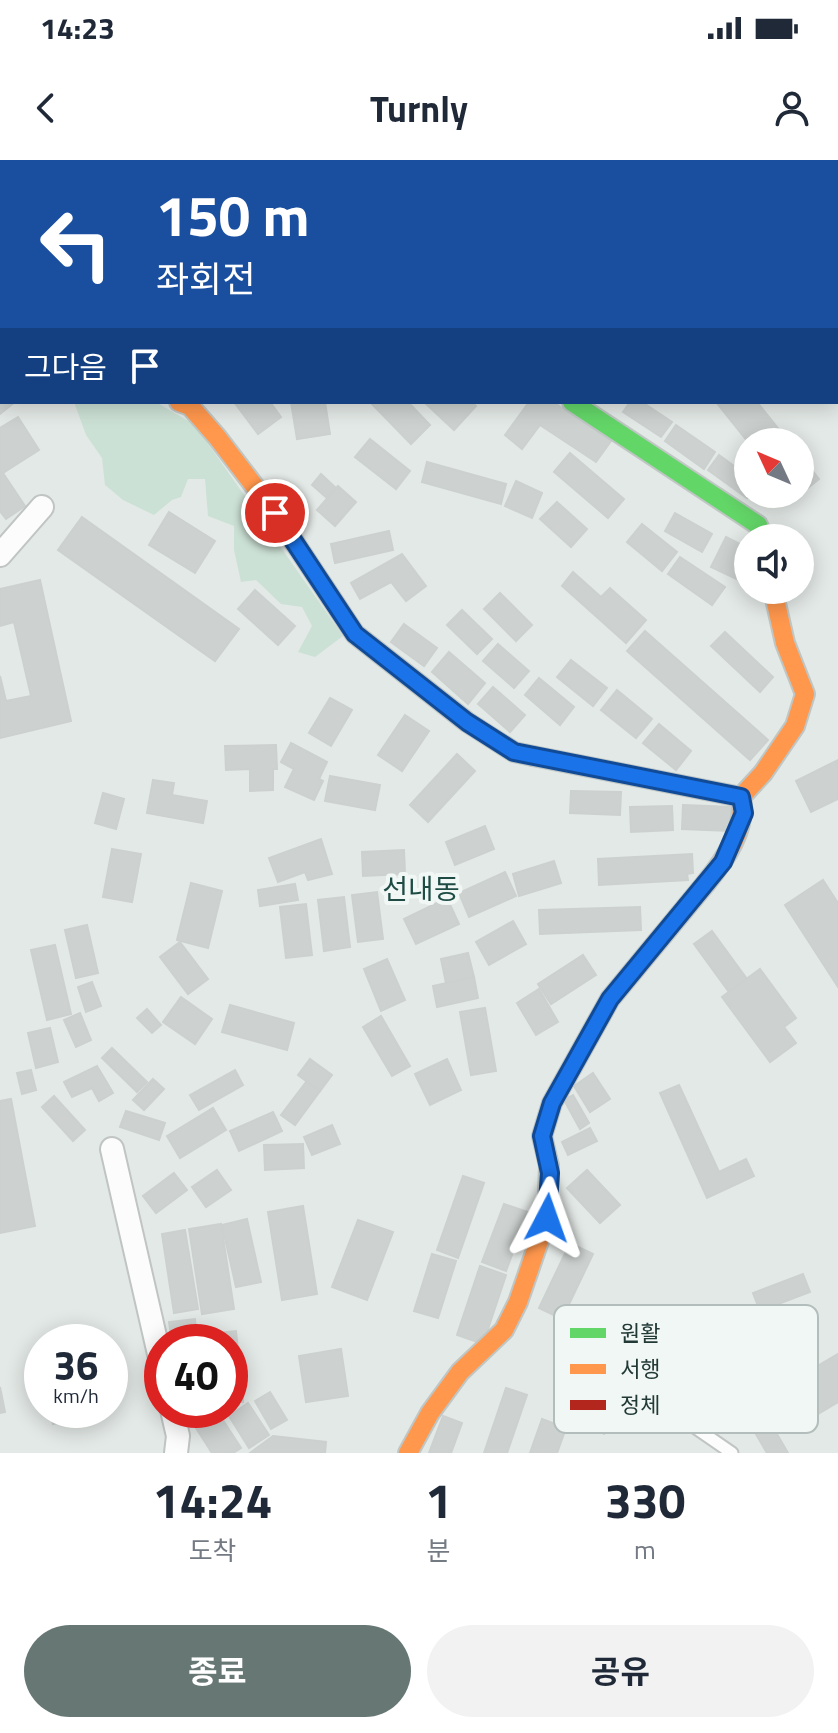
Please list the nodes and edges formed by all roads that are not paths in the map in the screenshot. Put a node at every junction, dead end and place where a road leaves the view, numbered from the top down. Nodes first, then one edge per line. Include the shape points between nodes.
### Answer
1 (184, 404) edge
2 (575, 404) edge
3 (42, 507) dead end
4 (756, 524) edge
5 (0, 555) edge
6 (776, 604) edge
7 (741, 797) junction
8 (112, 1149) dead end
9 (152, 1324) edge
10 (176, 1428) edge
11 (703, 1433) edge
12 (176, 1453) edge
13 (408, 1453) edge
14 (732, 1453) edge

1 - 7 street via 255,487 355,634 467,722 514,752
2 - 4 street
3 - 5 street
6 - 7 street via 805,694 795,726
7 - 13 street via 744,813 723,862 610,999 552,1103 542,1136 550,1173 547,1218 518,1302 504,1330 460,1372 430,1413
8 - 9 street
10 - 12 street
11 - 14 lane

